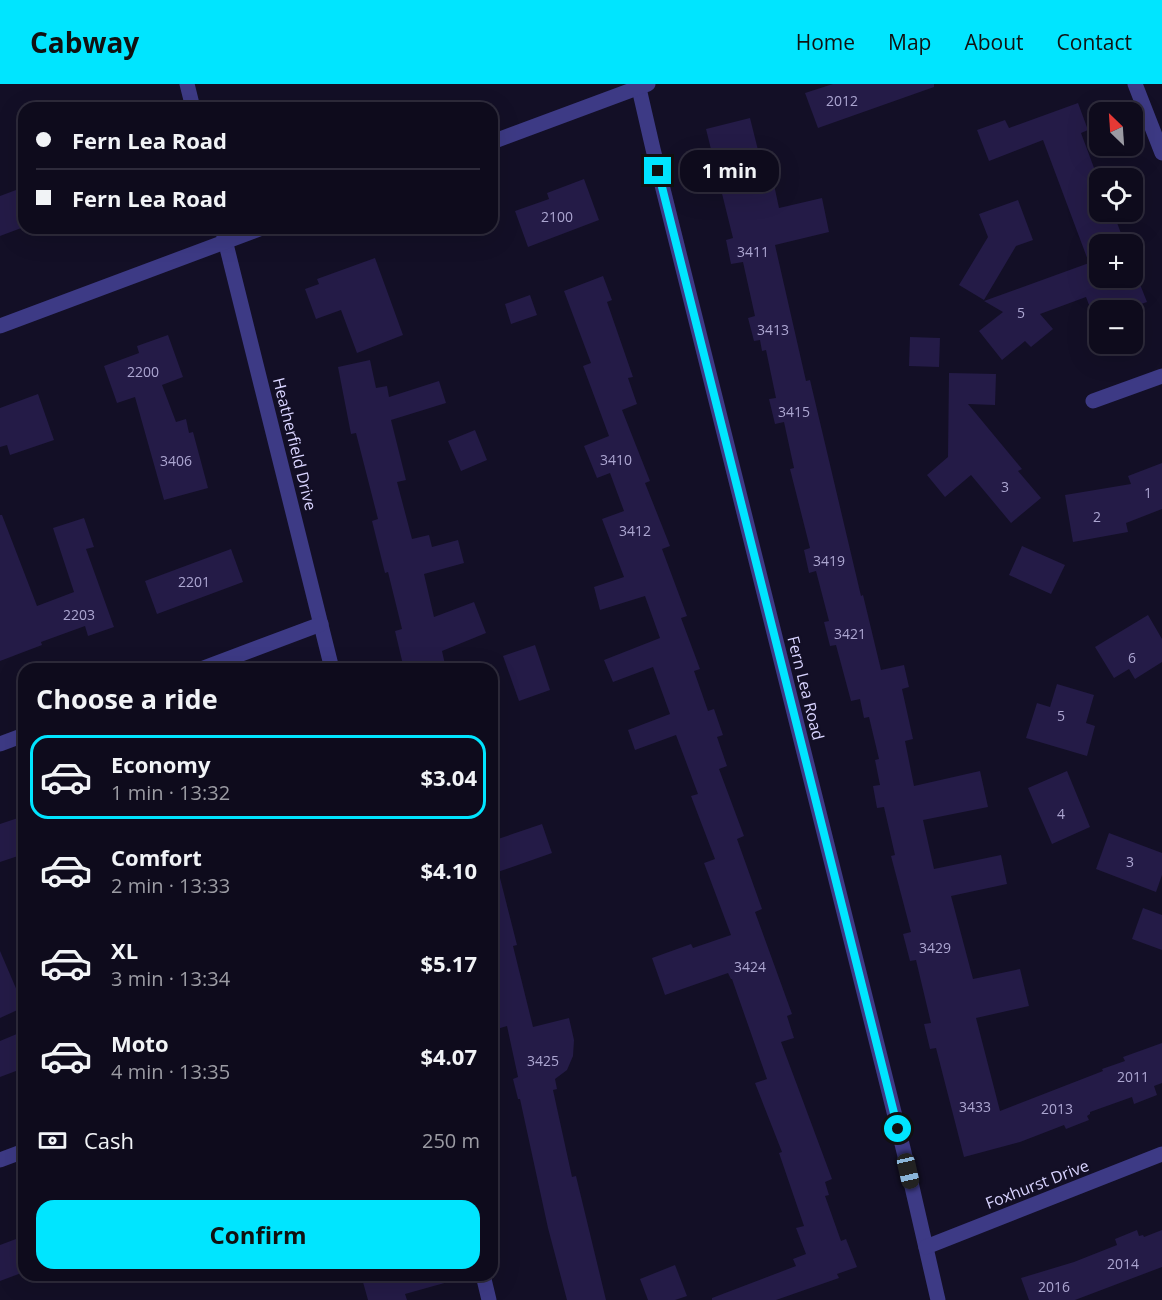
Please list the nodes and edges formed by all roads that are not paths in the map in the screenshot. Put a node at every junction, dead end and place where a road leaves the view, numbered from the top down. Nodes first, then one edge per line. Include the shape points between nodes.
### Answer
1 (187, 84) edge
2 (1135, 84) edge
3 (642, 85) edge
4 (192, 102) edge
5 (498, 140) edge
6 (1162, 153) edge
7 (224, 235) edge
8 (0, 326) edge
9 (1162, 376) edge
10 (1093, 401) dead end
11 (321, 624) junction
12 (217, 663) edge
13 (331, 663) edge
14 (18, 737) edge
15 (0, 744) edge
16 (18, 1153) edge
17 (1162, 1154) edge
18 (0, 1160) edge
19 (926, 1247) junction
20 (484, 1281) edge
21 (489, 1300) edge
22 (938, 1300) edge

1 - 4 street
2 - 6 street
3 - 5 street
3 - 19 street, Fern Lea Road via 655,160
7 - 8 street
7 - 11 street, Heatherfield Drive
9 - 10 street
11 - 12 street
11 - 13 street, Heatherfield Drive
14 - 15 street
16 - 18 street
17 - 19 street, Foxhurst Drive
19 - 22 street, Fern Lea Road
20 - 21 street

